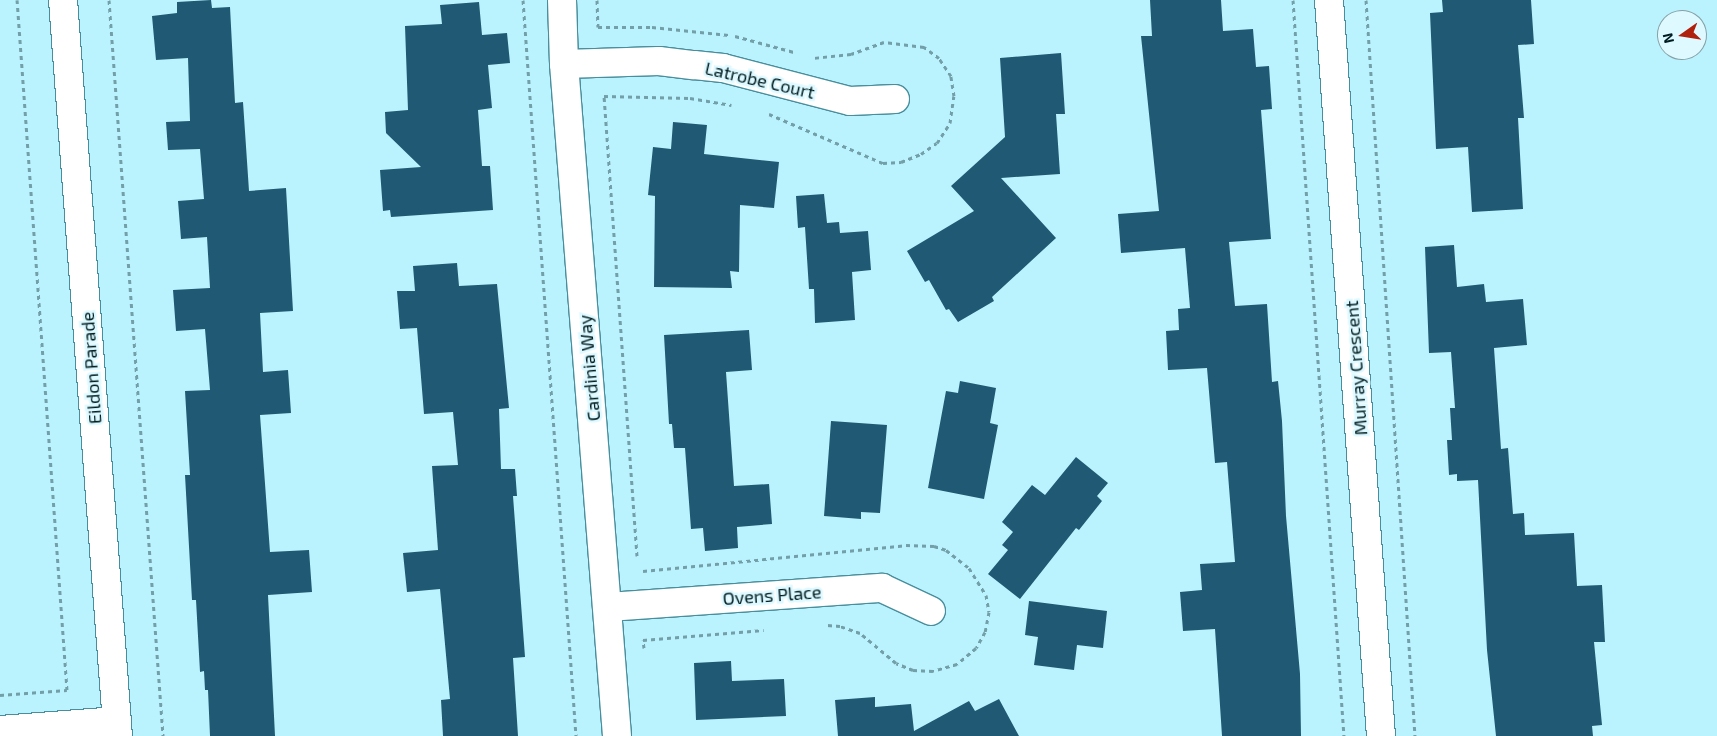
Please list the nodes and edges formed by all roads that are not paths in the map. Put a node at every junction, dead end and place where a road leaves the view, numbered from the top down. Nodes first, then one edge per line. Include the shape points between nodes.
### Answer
1 (63, 0) edge
2 (562, 0) edge
3 (1329, 0) edge
4 (564, 64) junction
5 (895, 99) dead end
6 (608, 607) junction
7 (932, 611) dead end
8 (117, 728) edge
9 (0, 730) edge
10 (617, 736) edge
11 (1381, 736) edge

1 - 8 street, Eildon Parade
2 - 4 street, Cardinia Way
3 - 11 street, Murray Crescent
4 - 5 street, Latrobe Court via 659,62 723,68 850,101
4 - 6 street, Cardinia Way
6 - 7 street, Ovens Place via 882,588
6 - 10 street, Cardinia Way
8 - 9 street

